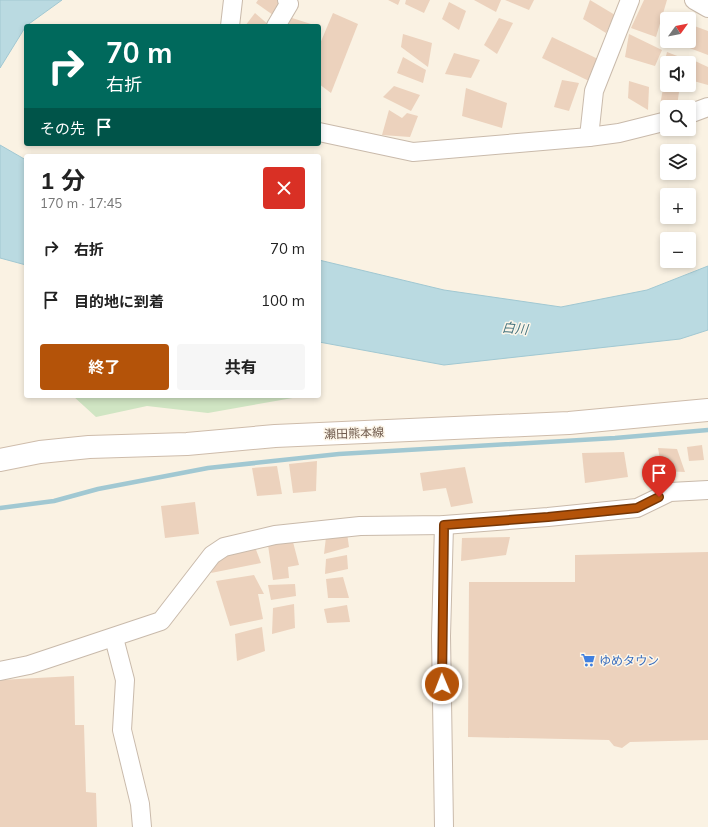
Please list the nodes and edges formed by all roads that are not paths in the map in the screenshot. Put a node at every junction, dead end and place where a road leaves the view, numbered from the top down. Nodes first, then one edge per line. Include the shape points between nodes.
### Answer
1 (232, 0) edge
2 (287, 0) edge
3 (630, 0) edge
4 (694, 0) edge
5 (708, 8) edge
6 (230, 24) edge
7 (277, 24) edge
8 (708, 107) edge
9 (696, 111) edge
10 (660, 123) edge
11 (321, 132) edge
12 (589, 137) junction
13 (708, 410) edge
14 (0, 460) edge
15 (708, 490) edge
16 (444, 525) junction
17 (114, 638) junction
18 (0, 671) edge
19 (142, 827) edge
20 (444, 827) edge

1 - 6 street
2 - 7 street via 289,4
3 - 12 street via 594,91
4 - 5 street
8 - 9 street
10 - 12 street
11 - 12 street via 413,152
13 - 14 main road, 瀬田熊本線 via 569,423 89,447 40,452
15 - 16 street via 670,492 637,508
16 - 17 street via 360,526 275,535 224,547 212,554 160,621
16 - 20 street via 441,636
17 - 18 street via 29,665
17 - 19 street via 125,680 122,730 140,804

